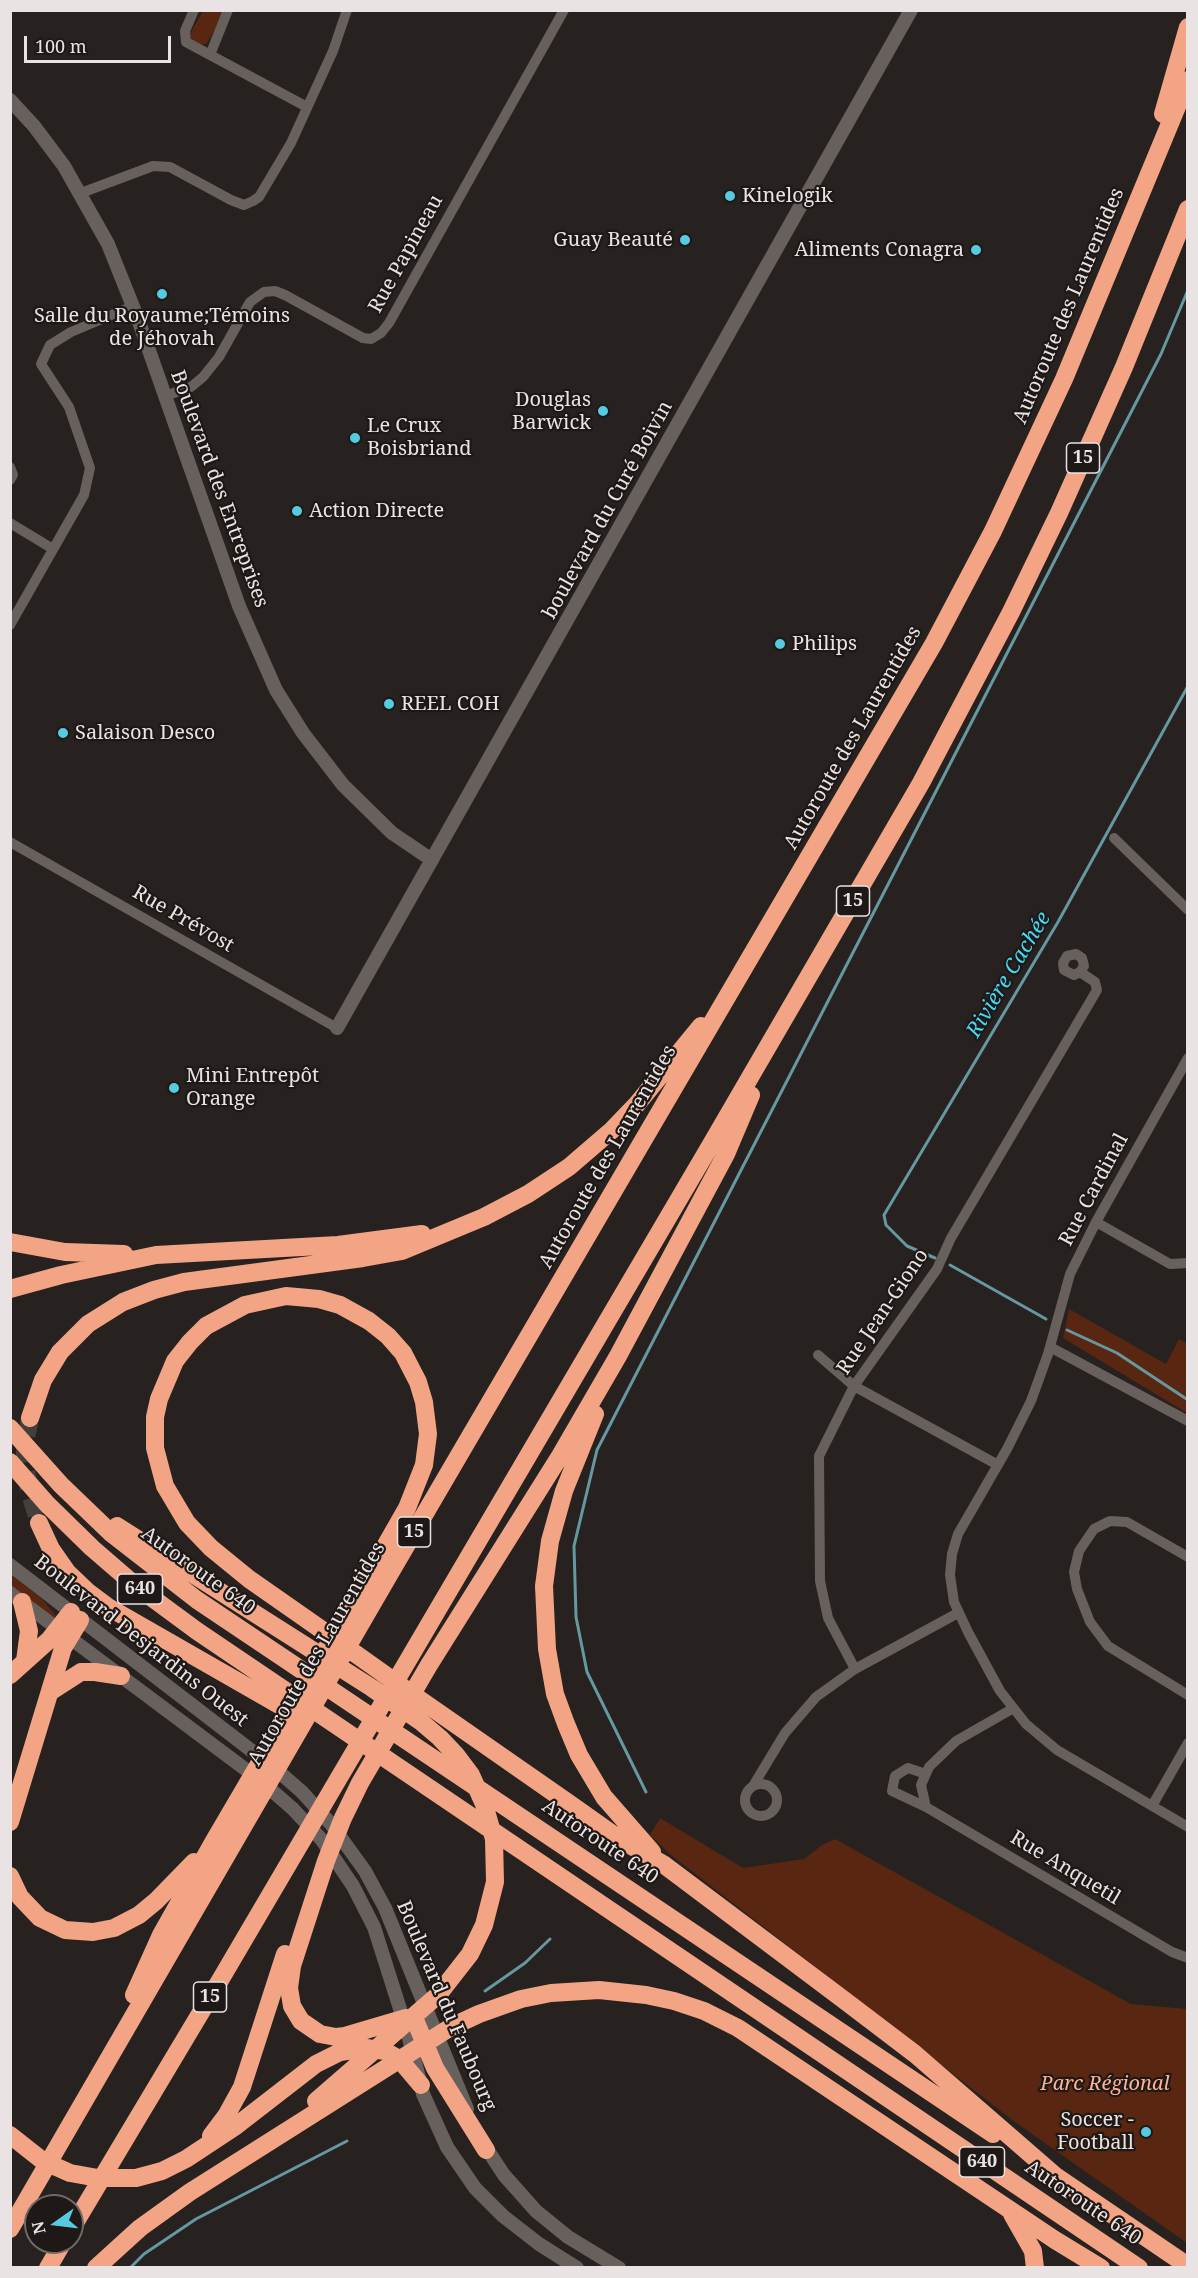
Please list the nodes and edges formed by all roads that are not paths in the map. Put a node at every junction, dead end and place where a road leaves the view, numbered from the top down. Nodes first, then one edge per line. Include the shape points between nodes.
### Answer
1 (194, 10) edge
2 (228, 10) edge
3 (347, 10) edge
4 (564, 10) edge
5 (911, 10) edge
6 (1188, 27) edge
7 (210, 55) junction
8 (1188, 80) edge
9 (10, 100) edge
10 (307, 106) junction
11 (81, 193) junction
12 (1136, 208) junction
13 (1188, 209) edge
14 (133, 306) junction
15 (165, 396) junction
16 (10, 467) edge
17 (10, 480) edge
18 (10, 523) edge
19 (53, 549) junction
20 (10, 625) edge
21 (1114, 837) dead end
22 (10, 842) edge
23 (432, 860) junction
24 (1188, 910) edge
25 (1080, 972) dead end
26 (736, 984) junction
27 (784, 1019) junction
28 (337, 1028) joint
29 (1188, 1058) edge
30 (1095, 1222) junction
31 (457, 1228) junction
32 (10, 1242) edge
33 (156, 1255) junction
34 (1188, 1263) edge
35 (10, 1289) edge
36 (1050, 1347) junction
37 (818, 1355) dead end
38 (618, 1356) junction
39 (854, 1386) junction
40 (30, 1418) tunnel mouth
41 (1188, 1421) edge
42 (10, 1428) edge
43 (10, 1462) edge
44 (998, 1465) junction
45 (73, 1497) junction
46 (39, 1523) tunnel mouth
47 (1188, 1557) edge
48 (10, 1565) edge
49 (16, 1598) edge
50 (958, 1613) junction
51 (76, 1616) junction
52 (63, 1633) junction
53 (25, 1661) junction
54 (855, 1669) junction
55 (10, 1675) edge
56 (121, 1676) junction
57 (50, 1692) junction
58 (1188, 1695) edge
59 (285, 1701) junction
60 (1012, 1709) junction
61 (1188, 1743) edge
62 (248, 1748) joint
63 (238, 1764) joint
64 (346, 1766) junction
65 (926, 1774) junction
66 (753, 1786) dead end
67 (1152, 1806) junction
68 (926, 1807) junction
69 (10, 1822) edge
70 (1188, 1827) edge
71 (214, 1841) junction
72 (663, 1864) junction
73 (10, 1876) edge
74 (1188, 1958) edge
75 (404, 2018) junction
76 (96, 2081) junction
77 (421, 2085) junction
78 (16, 2140) edge
79 (270, 2141) junction
80 (200, 2149) junction
81 (486, 2150) junction
82 (1059, 2179) junction
83 (84, 2208) edge
84 (1010, 2210) junction
85 (10, 2229) edge
86 (1055, 2240) junction
87 (56, 2254) edge
88 (1188, 2266) edge
89 (48, 2268) edge
90 (96, 2268) edge
91 (577, 2268) edge
92 (619, 2268) edge
93 (1035, 2268) edge
94 (1093, 2268) edge
95 (1101, 2268) edge
96 (1139, 2268) edge

1 - 7 street via 184,31 186,42
2 - 7 street
3 - 10 street
4 - 15 street, Rue Papineau via 381,333 363,338 285,295 264,292 250,302 219,357 201,380
5 - 23 street, boulevard du Curé Boivin
6 - 12 highway
7 - 10 street
8 - 12 highway, Autoroute des Laurentides / 15
9 - 11 street, Boulevard des Entreprises via 51,148
10 - 11 street via 259,197 244,205 170,167 153,166
11 - 14 street, Boulevard des Entreprises via 108,244
12 - 26 highway, Autoroute des Laurentides / 15 via 1064,379 976,564 896,711
13 - 27 highway, 15 via 1113,392 1011,612 904,812
14 - 15 street, Boulevard des Entreprises
14 - 19 street via 50,345 41,364 69,407 90,468 84,495
15 - 23 street, Boulevard des Entreprises via 239,606 279,696 343,785 392,833
16 - 17 street
18 - 19 street
19 - 20 street
21 - 24 street
22 - 28 street, Rue Prévost
23 - 28 street, boulevard du Curé Boivin
25 - 39 street, Rue Jean-Giono via 1095,982 1097,990 936,1269
26 - 31 highway via 637,1104 596,1145 528,1194
26 - 76 highway, Autoroute des Laurentides / 15
27 - 38 highway via 726,1154
27 - 64 highway, 15
29 - 30 street, Rue Cardinal
30 - 34 street via 1170,1264
30 - 36 street, Rue Cardinal via 1070,1274
31 - 33 highway via 368,1242
31 - 40 highway via 390,1253 184,1282 123,1302 88,1324 60,1352 38,1390
32 - 33 highway via 65,1252
33 - 35 highway
36 - 41 street
36 - 44 street, Rue Cardinal via 1032,1401
37 - 39 street
38 - 72 highway via 570,1473 554,1525 545,1572 545,1633 555,1694 579,1755 608,1802
38 - 75 highway via 360,1783 332,1845 301,1936 289,1988 292,2006 305,2026 336,2037
39 - 44 street
39 - 54 street, Rue Jean-Giono via 819,1456 820,1581 828,1618
42 - 45 highway, Autoroute 640 / 640
43 - 59 highway, 640 via 77,1534 127,1579
44 - 50 street, Rue Cardinal via 953,1548 951,1583
45 - 79 highway via 412,1715 456,1755 471,1775 489,1816 495,1882 488,1915 463,1964 438,1995
45 - 82 highway, Autoroute 640 / 640 via 169,1580
46 - 59 highway via 58,1561 88,1592 130,1622
47 - 58 street via 1127,1522 1110,1521 1094,1529 1079,1551 1074,1572 1090,1622 1108,1646
48 - 51 street, Boulevard Desjardins Ouest
49 - 52 street, Boulevard Desjardins Ouest
49 - 53 highway via 29,1631
50 - 54 street
50 - 60 street, Rue Cardinal
51 - 52 highway
51 - 62 street, Boulevard Desjardins Ouest
52 - 53 highway
52 - 56 street, Boulevard Desjardins Ouest
52 - 57 highway
53 - 55 highway
54 - 66 street via 816,1697 785,1733
56 - 57 highway via 81,1672
56 - 63 street, Boulevard Desjardins Ouest
57 - 69 highway
59 - 96 highway, Autoroute 640 / 640 via 383,1757
60 - 65 street via 956,1741
60 - 67 street, Rue Cardinal via 1050,1745
61 - 67 street
62 - 81 street, Boulevard du Faubourg via 302,1792 347,1844 372,1883
63 - 75 street, Boulevard du Faubourg via 293,1809 339,1863 374,1928
64 - 80 highway via 246,2075 226,2116
64 - 83 highway, 15
65 - 68 street via 921,1785
65 - 68 street, Rue Anquetil via 908,1768 895,1776 892,1791
67 - 70 street, Rue Cardinal
68 - 74 street, Rue Anquetil
71 - 72 highway via 407,1508 421,1475 427,1444 426,1414 418,1382 403,1353 359,1314 330,1301 297,1296 245,1305 215,1320 182,1351 166,1379 155,1417 155,1448 169,1496 195,1532 236,1569 322,1630 422,1701 621,1840
71 - 73 highway via 146,1910 128,1922 99,1931 72,1932 46,1922 24,1903
71 - 76 highway via 161,1935
72 - 82 highway via 915,2054
75 - 77 street, Boulevard du Faubourg
75 - 81 highway via 417,2022 435,2068
76 - 85 highway, Autoroute des Laurentides / 15
77 - 80 highway via 392,2054 377,2049 349,2049 316,2064
77 - 91 street, Boulevard du Faubourg via 440,2134 475,2188 524,2233
78 - 80 highway via 44,2161 70,2173 98,2178 136,2178 168,2168
79 - 84 highway via 451,2027 507,2003 599,1990 690,2006 728,2022
79 - 90 highway via 151,2219
81 - 92 street, Boulevard du Faubourg via 515,2190 543,2217
82 - 88 highway, Autoroute 640 / 640
84 - 86 highway
84 - 93 highway via 1033,2251
86 - 94 highway
86 - 95 highway
87 - 89 highway

